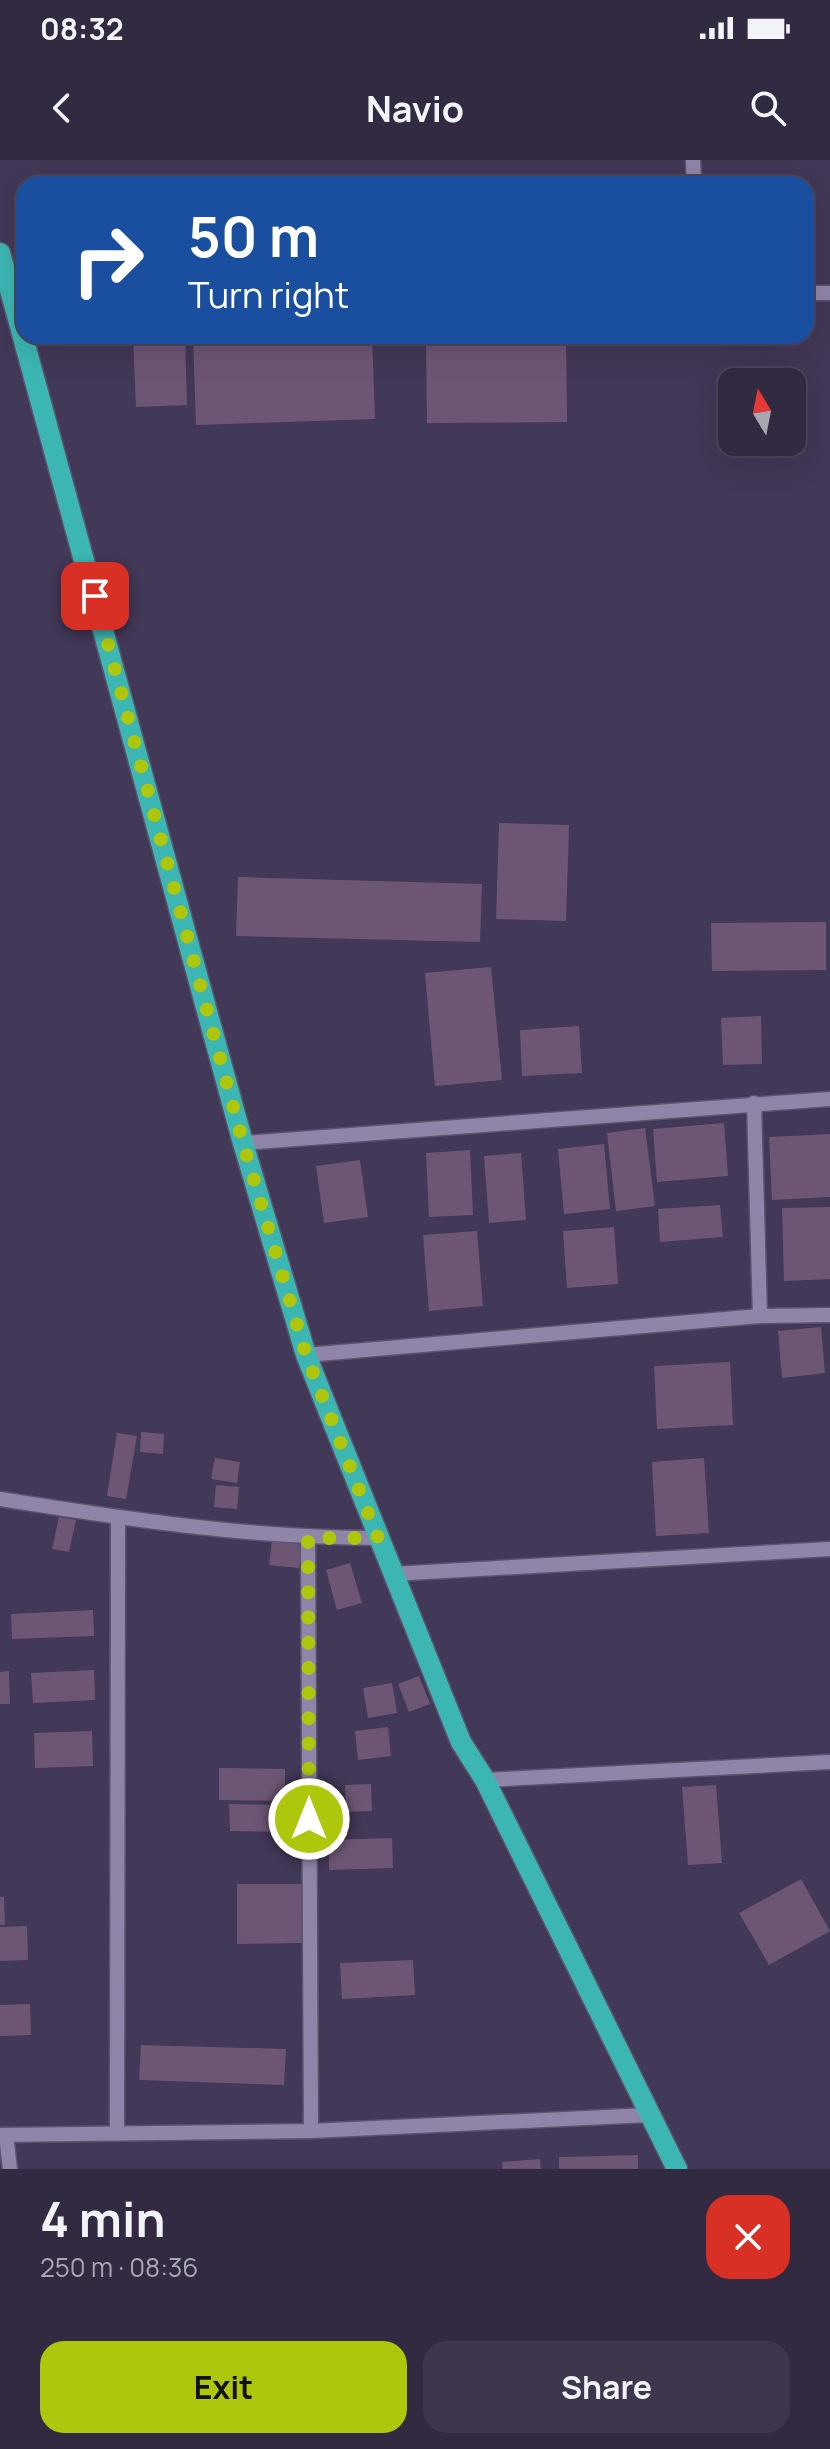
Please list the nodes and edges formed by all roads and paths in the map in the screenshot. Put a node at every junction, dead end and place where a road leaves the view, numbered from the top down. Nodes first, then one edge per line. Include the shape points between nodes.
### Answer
1 (0, 253) edge
2 (16, 288) edge
3 (32, 344) edge
4 (830, 1099) edge
5 (754, 1103) junction
6 (243, 1143) junction
7 (830, 1315) edge
8 (760, 1316) junction
9 (306, 1355) junction
10 (0, 1499) edge
11 (118, 1518) junction
12 (308, 1538) junction
13 (378, 1538) junction
14 (830, 1549) edge
15 (392, 1574) junction
16 (830, 1762) edge
17 (485, 1780) junction
18 (648, 2115) junction
19 (311, 2131) junction
20 (117, 2132) junction
21 (3, 2135) edge
22 (10, 2169) edge
23 (677, 2169) edge

1 - 2 main road
3 - 6 main road
4 - 5 street
5 - 6 street
5 - 8 street
6 - 9 main road
7 - 8 street
8 - 9 street
9 - 13 main road
10 - 11 street
11 - 12 street
11 - 20 street
12 - 13 street
12 - 19 street
13 - 15 main road
14 - 15 street
15 - 17 main road via 461,1742
16 - 17 street
17 - 18 main road
18 - 19 street
18 - 23 main road
19 - 20 street
20 - 21 street
21 - 22 street

